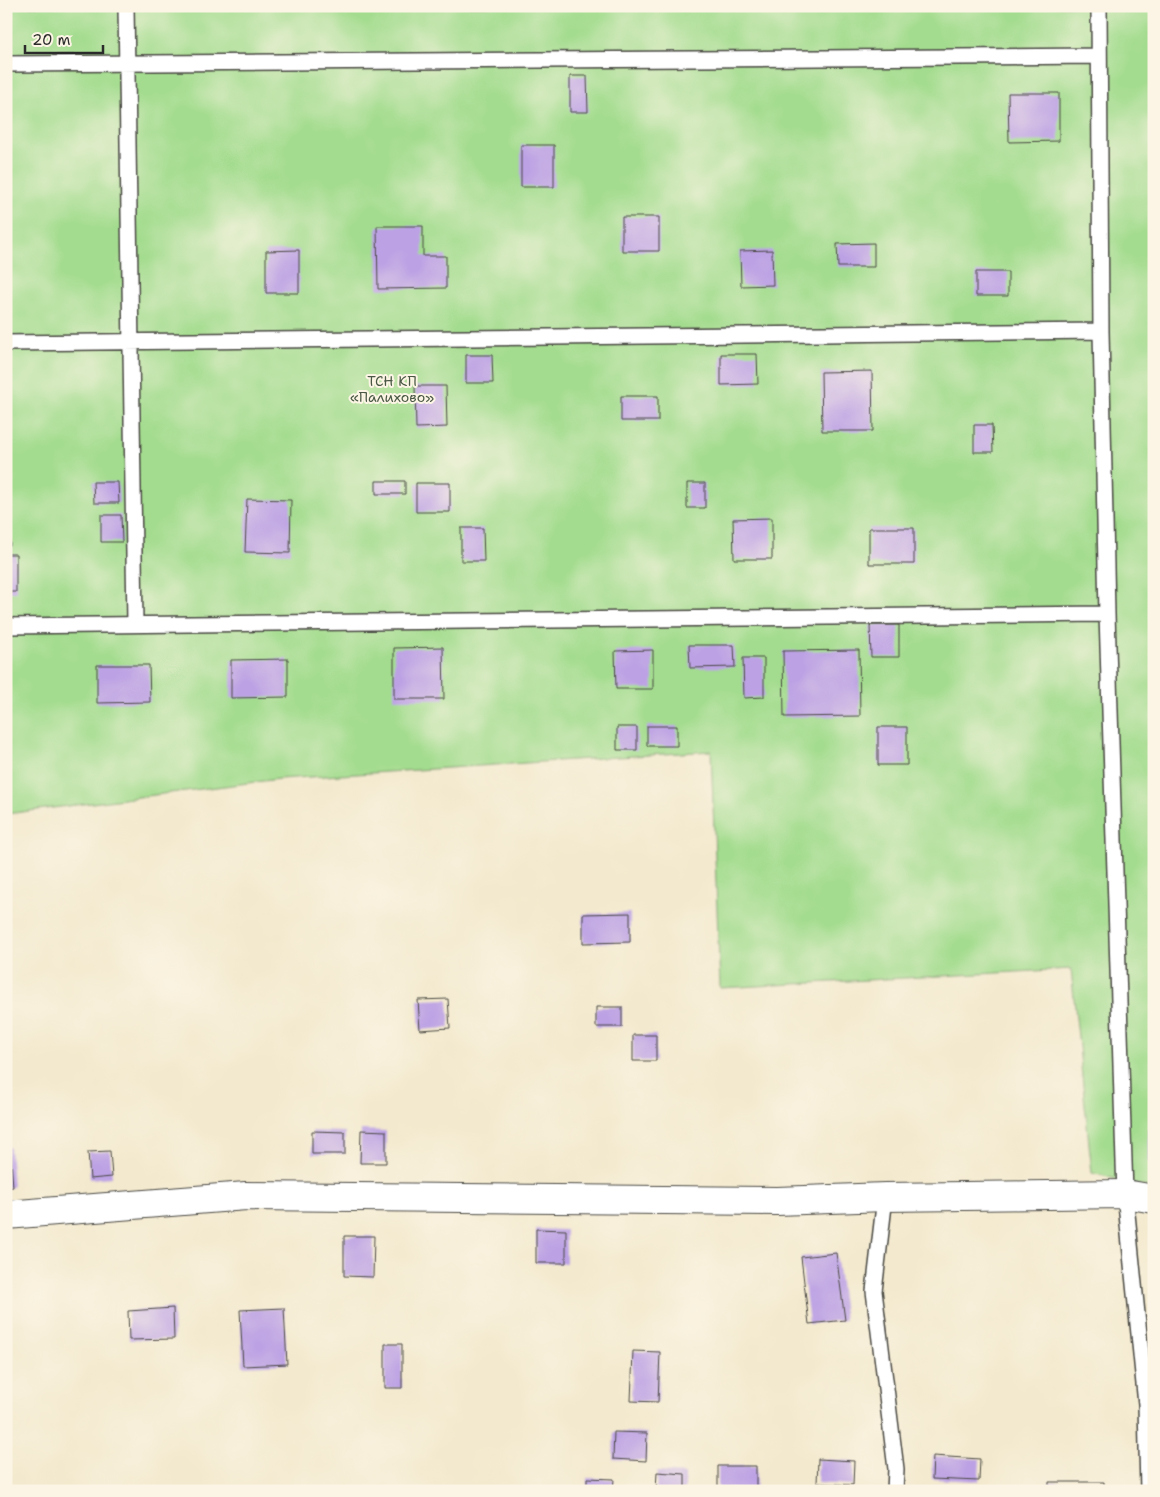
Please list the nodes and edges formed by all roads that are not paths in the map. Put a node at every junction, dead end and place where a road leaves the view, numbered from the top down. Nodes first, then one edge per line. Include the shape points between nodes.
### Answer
1 (126, 6) edge
2 (1100, 6) edge
3 (1099, 56) junction
4 (127, 63) junction
5 (6, 64) edge
6 (1101, 331) junction
7 (132, 341) junction
8 (6, 342) edge
9 (1107, 614) junction
10 (135, 624) junction
11 (6, 626) edge
12 (1125, 1194) junction
13 (885, 1197) junction
14 (1154, 1200) edge
15 (6, 1216) edge
16 (895, 1491) edge
17 (1148, 1491) edge

1 - 4 lane
2 - 3 lane
3 - 4 lane
3 - 6 lane
4 - 5 lane
4 - 7 lane
6 - 7 lane
6 - 9 lane
7 - 8 lane
7 - 10 lane
9 - 10 lane
9 - 12 lane
10 - 11 lane
12 - 13 street
12 - 14 street
12 - 17 lane via 1146,1404
13 - 15 street via 777,1201 246,1196
13 - 16 lane via 874,1291 896,1468

